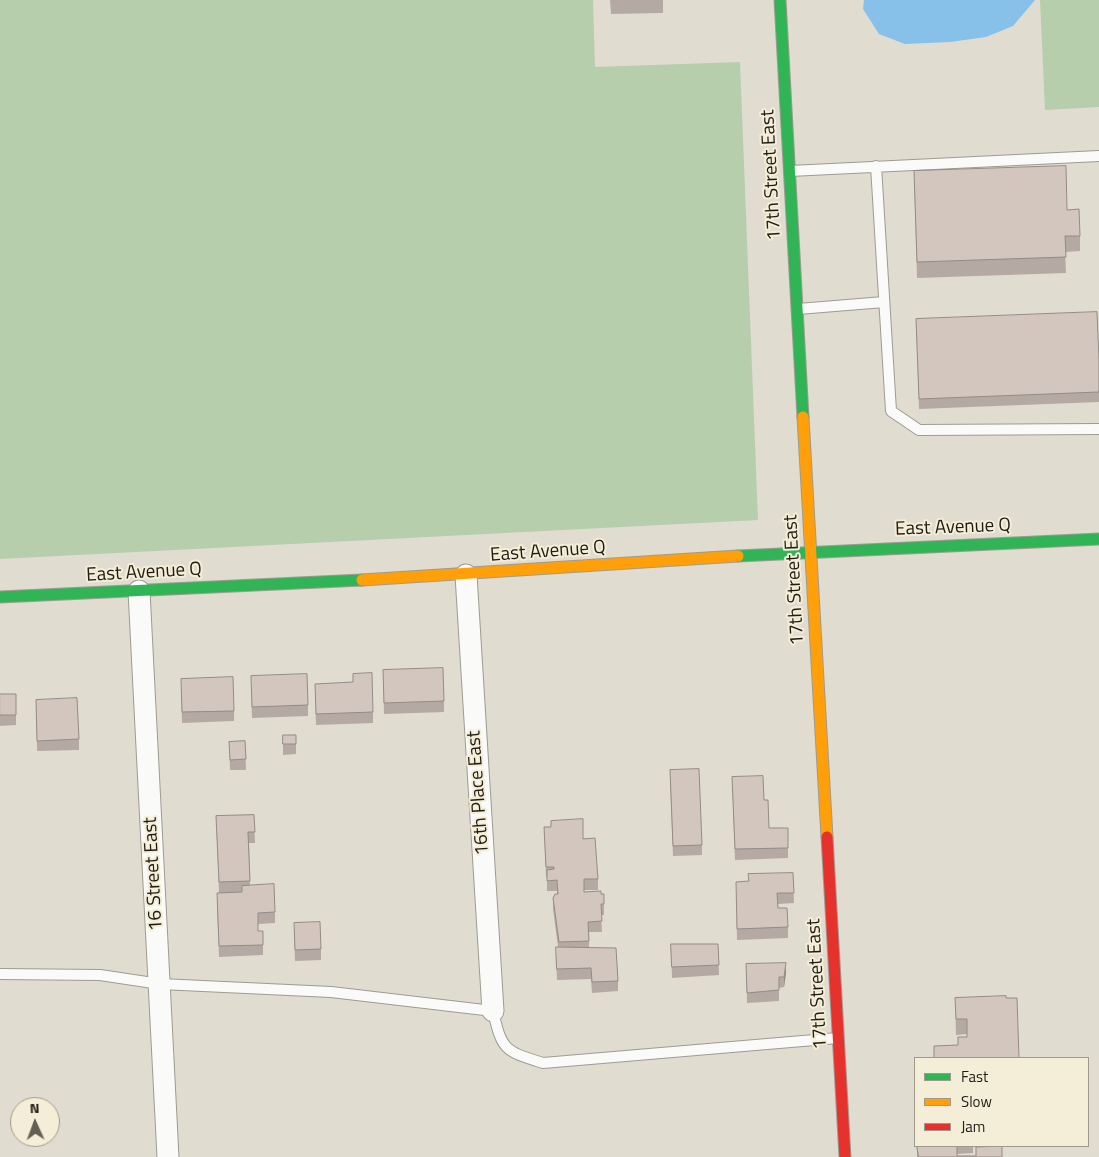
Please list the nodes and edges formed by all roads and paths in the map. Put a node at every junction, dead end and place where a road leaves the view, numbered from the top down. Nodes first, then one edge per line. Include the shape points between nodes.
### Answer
1 (780, 0) edge
2 (1099, 156) edge
3 (876, 166) junction
4 (790, 170) junction
5 (884, 302) junction
6 (797, 309) junction
7 (1099, 429) edge
8 (1099, 539) edge
9 (810, 551) junction
10 (466, 575) junction
11 (140, 590) junction
12 (0, 597) edge
13 (0, 974) edge
14 (160, 984) junction
15 (493, 1011) junction
16 (838, 1038) junction
17 (168, 1157) edge
18 (845, 1157) edge

1 - 4 street, 17th Street East
2 - 3 lane
3 - 4 lane
3 - 5 lane
4 - 6 street, 17th Street East
5 - 6 lane
5 - 7 lane via 891,411 919,430
6 - 9 street, 17th Street East
8 - 9 street, East Avenue Q
9 - 10 street, East Avenue Q
9 - 16 street, 17th Street East
10 - 11 street, East Avenue Q
10 - 15 street, 16th Place East
11 - 12 street, East Avenue Q
11 - 14 street, 16 Street East
13 - 14 lane via 100,975
14 - 15 lane via 331,992
14 - 17 street, 16 Street East
15 - 16 lane via 499,1039 512,1054 544,1063
16 - 18 street, 17th Street East

